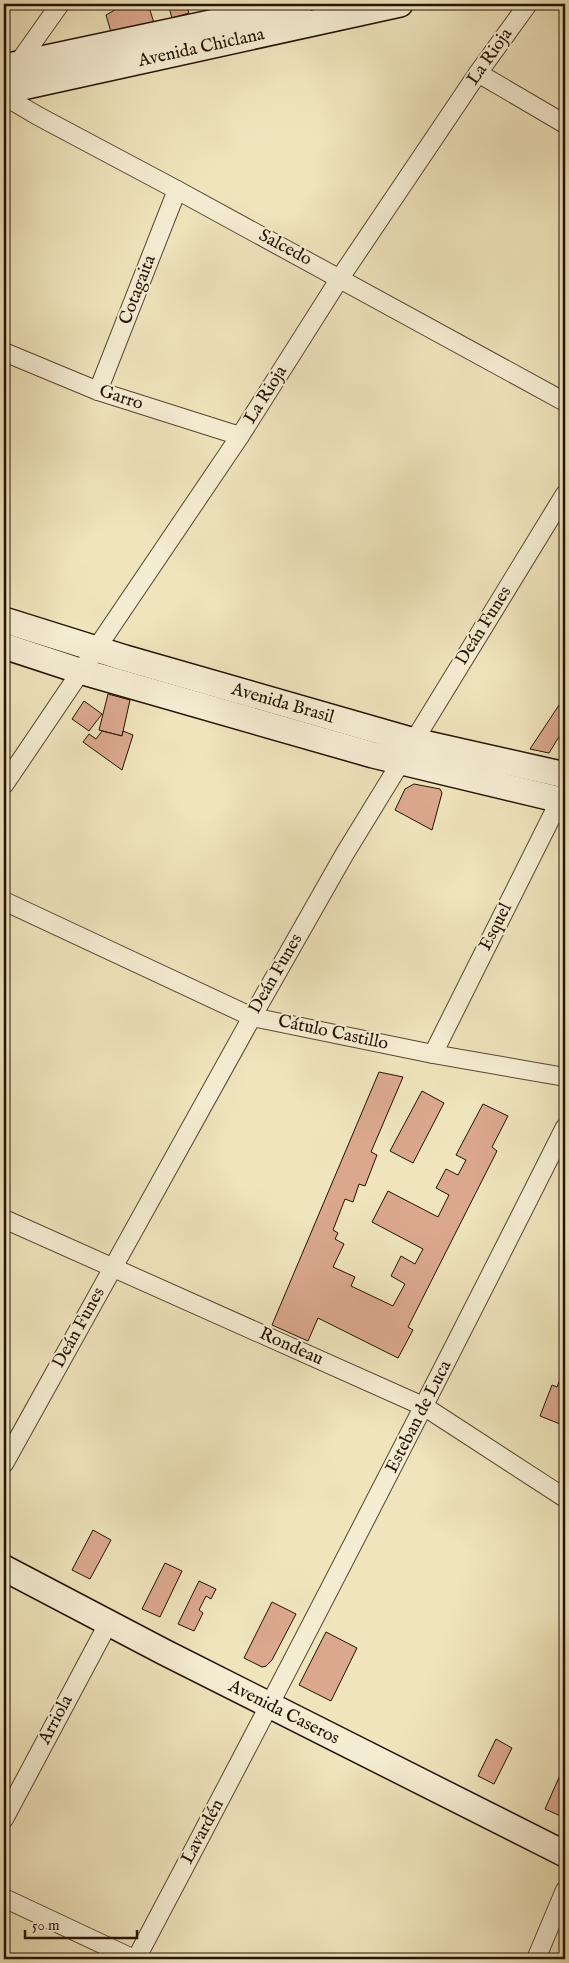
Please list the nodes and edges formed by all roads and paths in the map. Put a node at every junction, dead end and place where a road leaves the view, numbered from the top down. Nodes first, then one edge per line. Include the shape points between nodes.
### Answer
1 (60, 4) edge
2 (300, 4) edge
3 (400, 4) edge
4 (528, 4) edge
5 (8, 71) edge
6 (478, 74) junction
7 (4, 91) edge
8 (4, 96) edge
9 (565, 124) edge
10 (177, 190) junction
11 (340, 278) junction
12 (4, 352) edge
13 (98, 391) junction
14 (565, 402) edge
15 (240, 436) junction
16 (565, 494) edge
17 (4, 620) edge
18 (4, 646) edge
19 (96, 648) junction
20 (80, 671) junction
21 (414, 740) junction
22 (400, 762) junction
23 (565, 775) edge
24 (4, 785) edge
25 (563, 801) edge
26 (4, 901) edge
27 (252, 1016) junction
28 (433, 1054) junction
29 (565, 1077) edge
30 (565, 1127) edge
31 (4, 1219) edge
32 (113, 1267) junction
33 (425, 1407) junction
34 (4, 1464) edge
35 (565, 1498) edge
36 (4, 1568) edge
37 (109, 1622) junction
38 (271, 1705) junction
39 (4, 1820) edge
40 (565, 1854) edge
41 (565, 1890) edge
42 (4, 1898) edge
43 (135, 1959) edge
44 (536, 1959) edge

1 - 5 street
2 - 5 main road, Avenida Chiclana
3 - 7 main road, Avenida Chiclana
4 - 6 street, La Rioja
6 - 9 street
6 - 11 street, La Rioja
8 - 10 street, Salcedo
10 - 11 street, Salcedo
10 - 13 street, Cotagaita
11 - 14 street, Salcedo
11 - 15 street, La Rioja
12 - 13 street, Garro
13 - 15 street, Garro
15 - 19 street, La Rioja
16 - 21 street, Deán Funes
17 - 19 main road, Avenida Brasil
18 - 20 main road, Avenida Brasil
19 - 20 street, La Rioja
19 - 21 main road, Avenida Brasil
20 - 22 main road, Avenida Brasil
20 - 24 street, La Rioja
21 - 22 street, Deán Funes
21 - 23 main road, Avenida Brasil
22 - 25 main road, Avenida Brasil
22 - 27 street, Deán Funes
25 - 28 street, Esquel
26 - 27 street, Cátulo Castillo
27 - 28 street, Cátulo Castillo
27 - 32 street, Deán Funes
28 - 29 street, Cátulo Castillo
30 - 33 street, Esteban de Luca
31 - 32 street, Rondeau
32 - 33 street, Rondeau
32 - 34 street, Deán Funes
33 - 35 street, Rondeau
33 - 38 street, Esteban de Luca
36 - 37 main road, Avenida Caseros
37 - 38 main road, Avenida Caseros
37 - 39 street, Arriola
38 - 40 main road, Avenida Caseros
38 - 43 street, Lavardén
41 - 44 street
42 - 43 street

